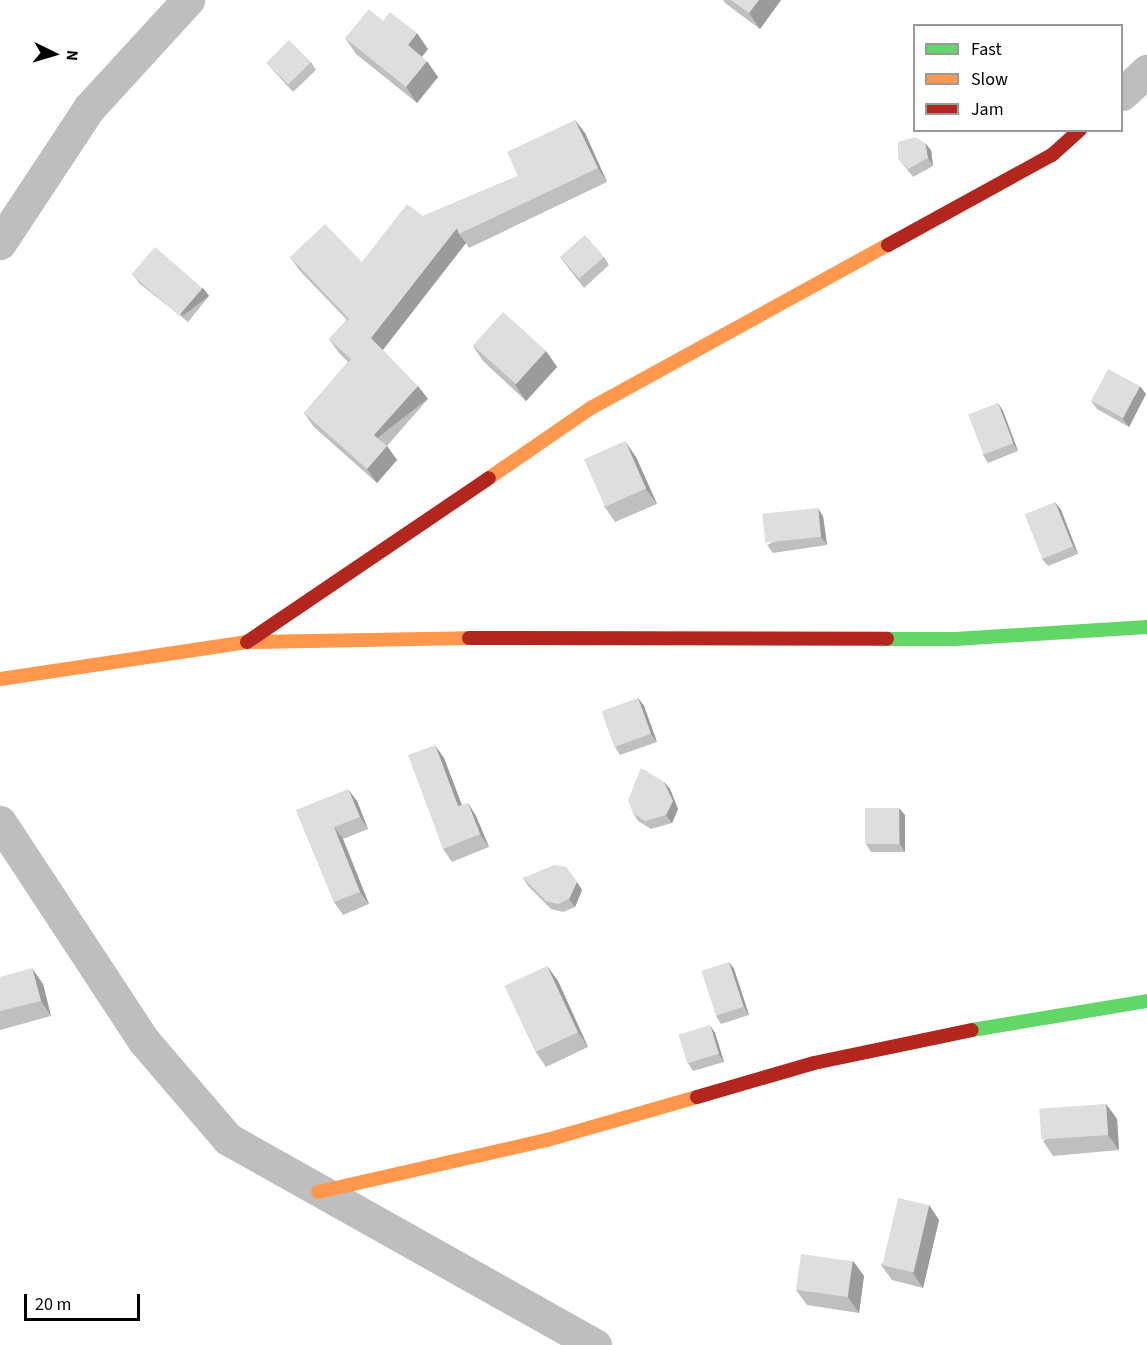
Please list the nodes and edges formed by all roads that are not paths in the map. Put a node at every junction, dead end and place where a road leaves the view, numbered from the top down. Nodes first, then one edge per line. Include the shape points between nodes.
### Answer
1 (188, 0) edge
2 (1147, 71) edge
3 (1123, 93) edge
4 (1078, 132) edge
5 (0, 243) edge
6 (1147, 627) edge
7 (247, 642) junction
8 (0, 679) edge
9 (0, 822) edge
10 (1147, 1001) edge
11 (318, 1192) junction
12 (596, 1345) edge

1 - 5 street via 89,108
2 - 3 street
4 - 7 street via 1052,155 591,408
6 - 7 street via 956,639 557,637
7 - 8 street
9 - 11 street via 102,981 182,1089 228,1139
10 - 11 street via 1035,1017 814,1063 547,1140
11 - 12 street

